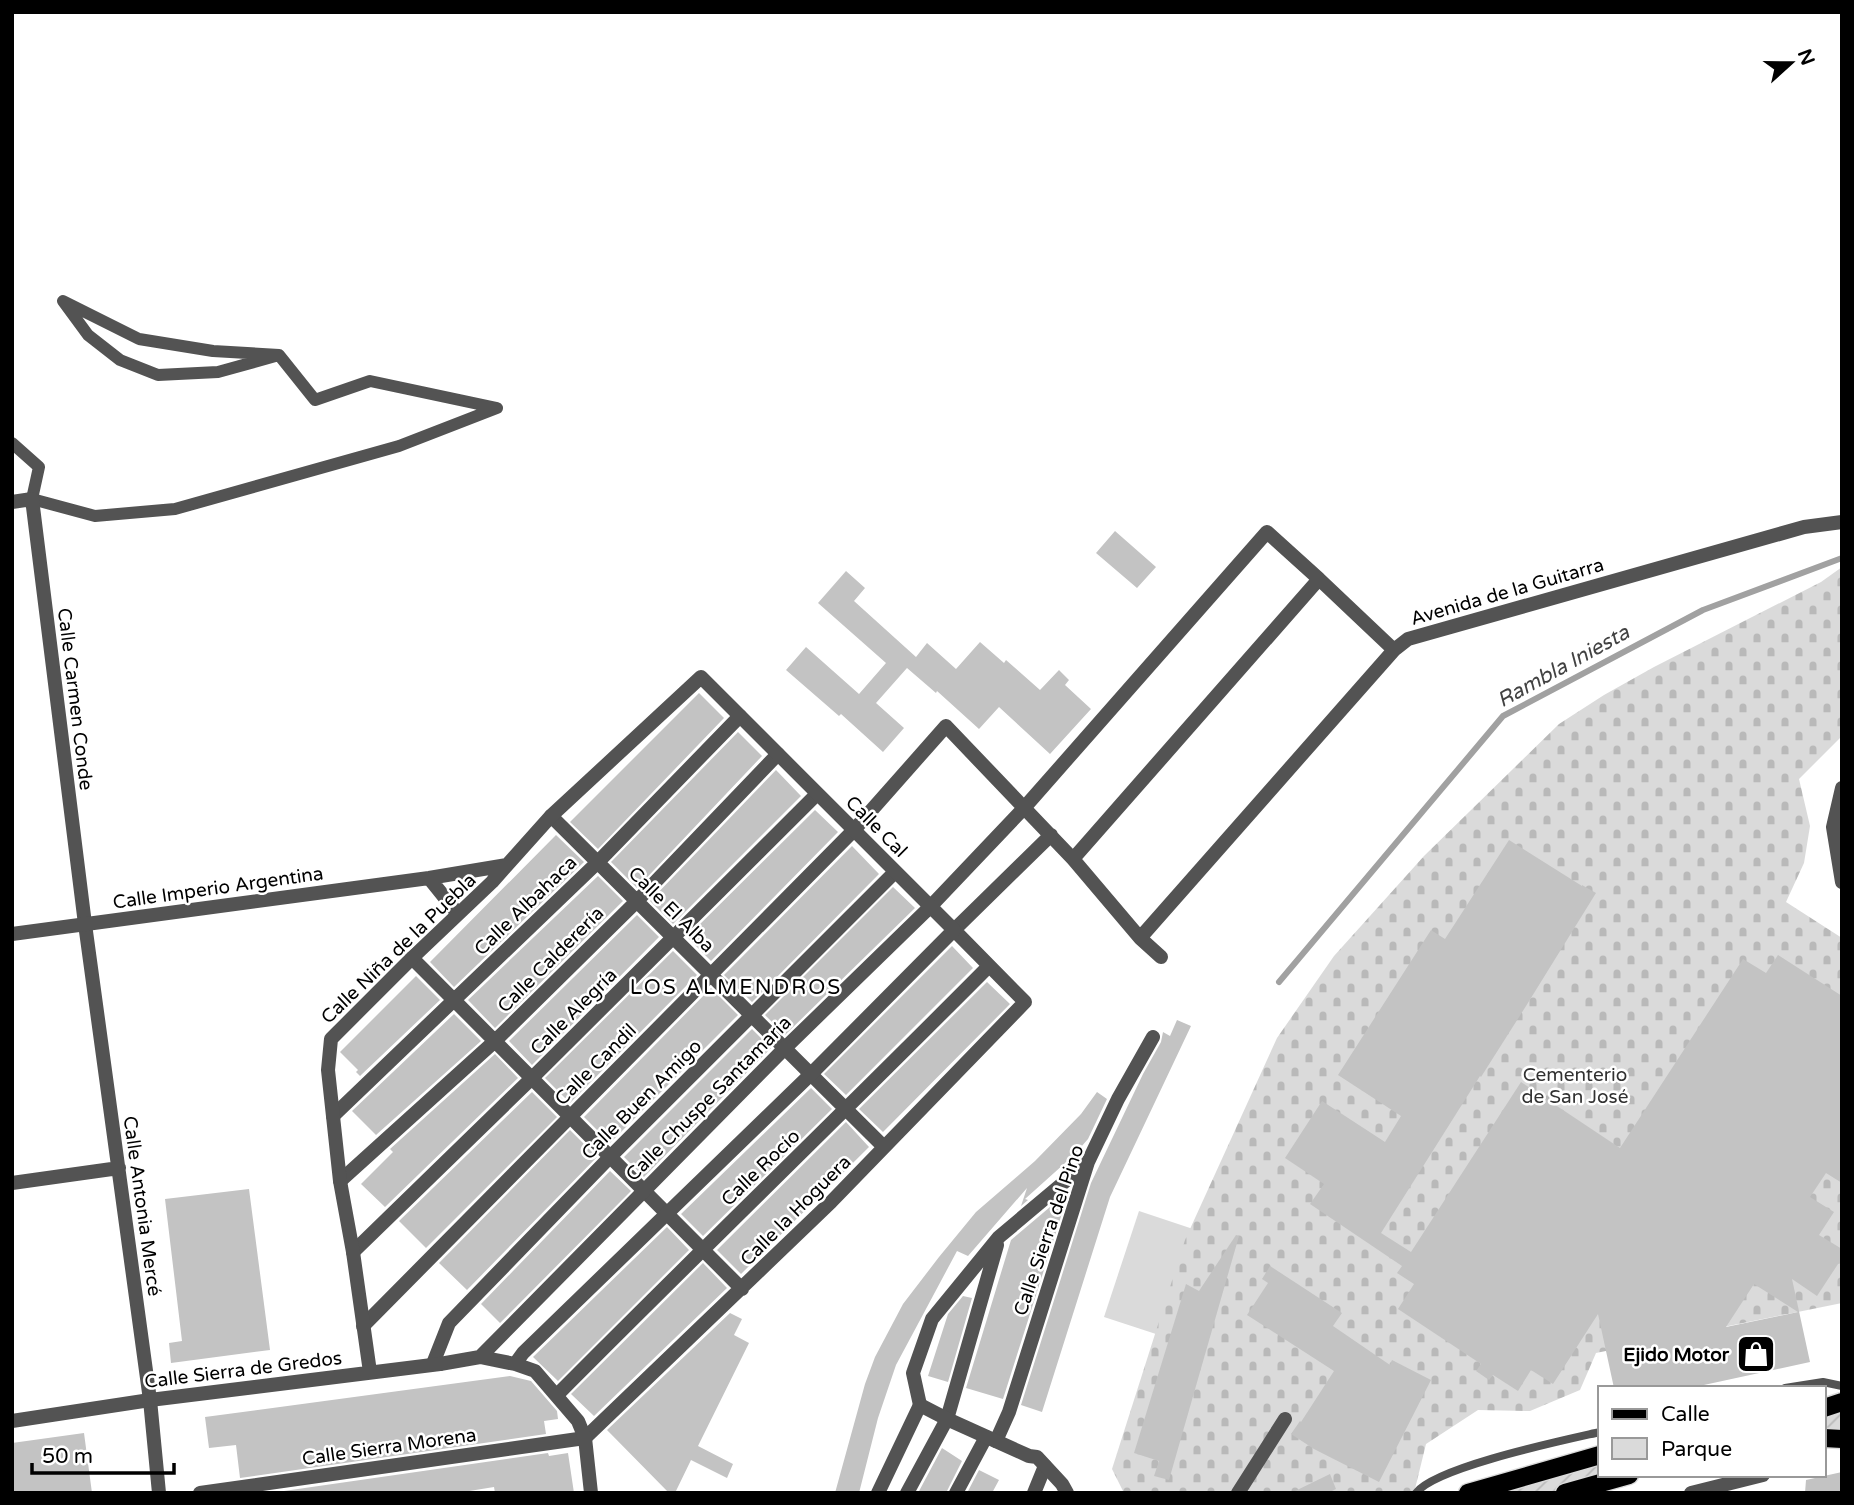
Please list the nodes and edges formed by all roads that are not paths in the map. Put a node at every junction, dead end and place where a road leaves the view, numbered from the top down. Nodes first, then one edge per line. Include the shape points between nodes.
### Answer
1 (279, 355) junction
2 (12, 443) edge
3 (32, 499) junction
4 (12, 502) edge
5 (1842, 522) edge
6 (1320, 579) junction
7 (1394, 650) junction
8 (701, 677) joint
9 (740, 716) junction
10 (778, 754) junction
11 (1842, 788) edge
12 (817, 794) junction
13 (1024, 808) junction
14 (551, 816) junction
15 (853, 830) junction
16 (1051, 835) junction
17 (1839, 846) edge
18 (1073, 859) junction
19 (598, 862) junction
20 (507, 865) junction
21 (895, 872) junction
22 (429, 878) junction
23 (1842, 882) edge
24 (637, 901) junction
25 (930, 907) junction
26 (458, 914) junction
27 (85, 924) junction
28 (954, 930) junction
29 (12, 934) edge
30 (673, 937) junction
31 (1140, 938) junction
32 (1161, 957) dead end
33 (412, 958) junction
34 (989, 966) junction
35 (711, 975) junction
36 (454, 999) junction
37 (1026, 1002) joint
38 (752, 1015) junction
39 (1153, 1037) dead end
40 (495, 1041) junction
41 (785, 1048) junction
42 (811, 1074) junction
43 (532, 1079) junction
44 (846, 1110) junction
45 (333, 1116) junction
46 (570, 1116) junction
47 (884, 1147) junction
48 (610, 1157) junction
49 (1088, 1162) junction
50 (119, 1168) junction
51 (340, 1181) junction
52 (12, 1183) edge
53 (644, 1190) junction
54 (667, 1213) junction
55 (999, 1237) junction
56 (702, 1249) junction
57 (353, 1252) junction
58 (742, 1289) junction
59 (363, 1325) junction
60 (480, 1357) junction
61 (440, 1364) junction
62 (515, 1364) junction
63 (370, 1372) junction
64 (1798, 1386) edge
65 (1842, 1386) edge
66 (556, 1395) junction
67 (150, 1400) junction
68 (920, 1405) junction
69 (947, 1419) junction
70 (1285, 1419) dead end
71 (12, 1420) edge
72 (1598, 1432) edge
73 (584, 1438) junction
74 (991, 1439) junction
75 (1598, 1456) edge
76 (1045, 1466) junction
77 (1622, 1477) edge
78 (1755, 1477) edge
79 (159, 1493) edge
80 (200, 1493) edge
81 (591, 1493) edge
82 (878, 1493) edge
83 (906, 1493) edge
84 (956, 1493) edge
85 (1034, 1493) edge
86 (1067, 1493) edge
87 (1238, 1493) edge
88 (1416, 1493) edge
89 (1468, 1493) edge
90 (1565, 1493) edge
91 (1691, 1493) edge

1 - 1 street via 218,372 158,375 120,360 88,335 63,301 139,339 213,351
1 - 3 street via 314,400 370,381 497,408 398,446 175,509 95,516
2 - 3 street via 39,467
3 - 4 street
3 - 27 street, Calle Carmen Conde
5 - 7 street, Avenida de la Guitarra via 1804,527 1421,635
6 - 7 street
6 - 13 street, Calle Chuspe Santamaría via 1267,532
6 - 18 street
7 - 31 street, Avenida de la Guitarra
8 - 9 street, Calle Cal
8 - 14 street, Calle Niña de la Puebla
9 - 10 street, Calle Cal
9 - 19 street, Calle Albahaca
10 - 12 street, Calle Cal
10 - 24 street, Calle Calderería
11 - 17 street via 1833,827
12 - 15 street, Calle Cal
12 - 30 street, Calle Alegría
13 - 15 street, Calle Candil via 946,726
13 - 16 street
13 - 25 street, Calle Chuspe Santamaría
14 - 19 street, Calle El Alba
14 - 20 street, Calle Niña de la Puebla
15 - 21 street, Calle Cal
15 - 35 street, Calle Candil
16 - 18 street
16 - 28 street
17 - 23 street
18 - 31 street
19 - 24 street, Calle El Alba
19 - 36 street, Calle Albahaca
20 - 22 street, Calle Imperio Argentina
20 - 26 street, Calle Niña de la Puebla
21 - 25 street, Calle Cal
21 - 38 street, Calle Buen Amigo
22 - 26 street
22 - 27 street, Calle Imperio Argentina
24 - 30 street, Calle El Alba
24 - 40 street, Calle Calderería
25 - 28 street, Calle Cal
25 - 41 street, Calle Chuspe Santamaría
26 - 33 street, Calle Niña de la Puebla
27 - 29 street, Calle Imperio Argentina
27 - 50 street, Calle Antonia Mercé
28 - 34 street, Calle Cal
28 - 42 street
30 - 35 street, Calle El Alba
30 - 43 street, Calle Alegría
31 - 32 street
33 - 36 street
33 - 45 street, Calle Niña de la Puebla via 331,1039 328,1070
34 - 37 street, Calle Cal
34 - 44 street, Calle Rocío
35 - 38 street, Calle El Alba
35 - 46 street, Calle Candil
36 - 40 street
36 - 45 street, Calle Albahaca
37 - 47 street, Calle la Hoguera
38 - 41 street, Calle El Alba
38 - 48 street, Calle Buen Amigo
39 - 49 street, Calle Sierra del Pino
40 - 43 street
40 - 51 street, Calle Calderería
41 - 42 street, Calle El Alba
41 - 53 street, Calle Chuspe Santamaría
42 - 44 street, Calle El Alba
42 - 54 street
43 - 46 street
43 - 57 street, Calle Alegría
44 - 47 street, Calle El Alba
44 - 56 street, Calle Rocío
45 - 51 street, Calle Niña de la Puebla
46 - 48 street
46 - 59 street, Calle Candil
47 - 58 street, Calle la Hoguera
48 - 53 street
48 - 61 street, Calle Buen Amigo via 449,1323 434,1361
49 - 55 street
49 - 74 street, Calle Sierra del Pino via 1009,1412
50 - 52 street
50 - 67 street, Calle Antonia Mercé
51 - 57 street, Calle Niña de la Puebla
53 - 54 street
53 - 60 street, Calle Chuspe Santamaría
54 - 56 street
54 - 62 street
55 - 68 street via 932,1319 914,1373
55 - 69 street
56 - 58 street
56 - 66 street, Calle Rocío
57 - 59 street, Calle Niña de la Puebla
58 - 73 street, Calle la Hoguera
59 - 63 street, Calle Niña de la Puebla
60 - 61 street, Calle Sierra de Gredos
60 - 62 street
61 - 63 street, Calle Sierra de Gredos
62 - 66 street via 534,1371
63 - 67 street, Calle Sierra de Gredos
64 - 65 lane via 1823,1382
66 - 73 street via 578,1421
67 - 71 street, Calle Sierra de Gredos
67 - 79 street, Calle Antonia Mercé
68 - 69 street
68 - 82 street
69 - 74 street
69 - 83 street
70 - 87 street
72 - 88 lane via 1455,1471
73 - 80 street, Calle Sierra Morena
73 - 81 street
74 - 76 street via 1037,1457
74 - 84 street, Calle Sierra del Pino
75 - 89 main road
76 - 85 street
76 - 86 street
77 - 90 main road
78 - 91 street

